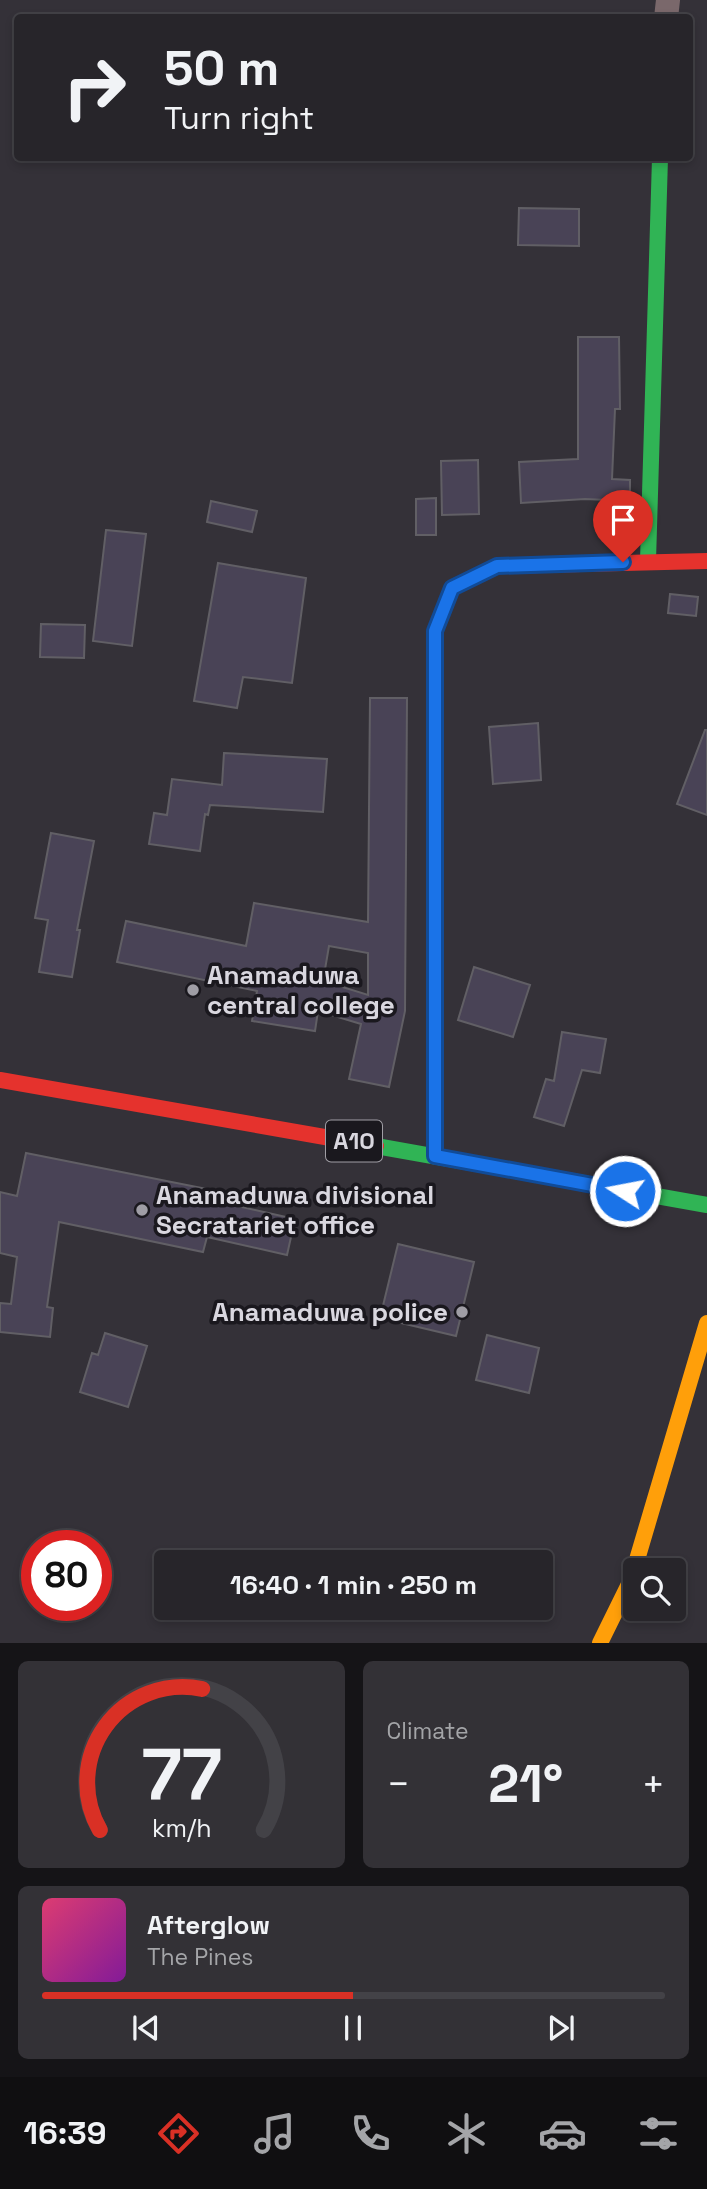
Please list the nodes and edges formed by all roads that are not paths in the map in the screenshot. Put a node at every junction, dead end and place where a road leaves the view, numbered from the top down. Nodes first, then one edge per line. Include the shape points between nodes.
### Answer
1 (660, 161) edge
2 (649, 561) junction
3 (707, 561) edge
4 (0, 1080) edge
5 (435, 1156) junction
6 (707, 1205) edge
7 (707, 1323) edge
8 (600, 1643) edge

1 - 2 main road
2 - 3 main road
2 - 5 main road via 497,566 452,588 435,631
4 - 5 main road, A10
5 - 6 main road, A10
7 - 8 main road via 631,1580

